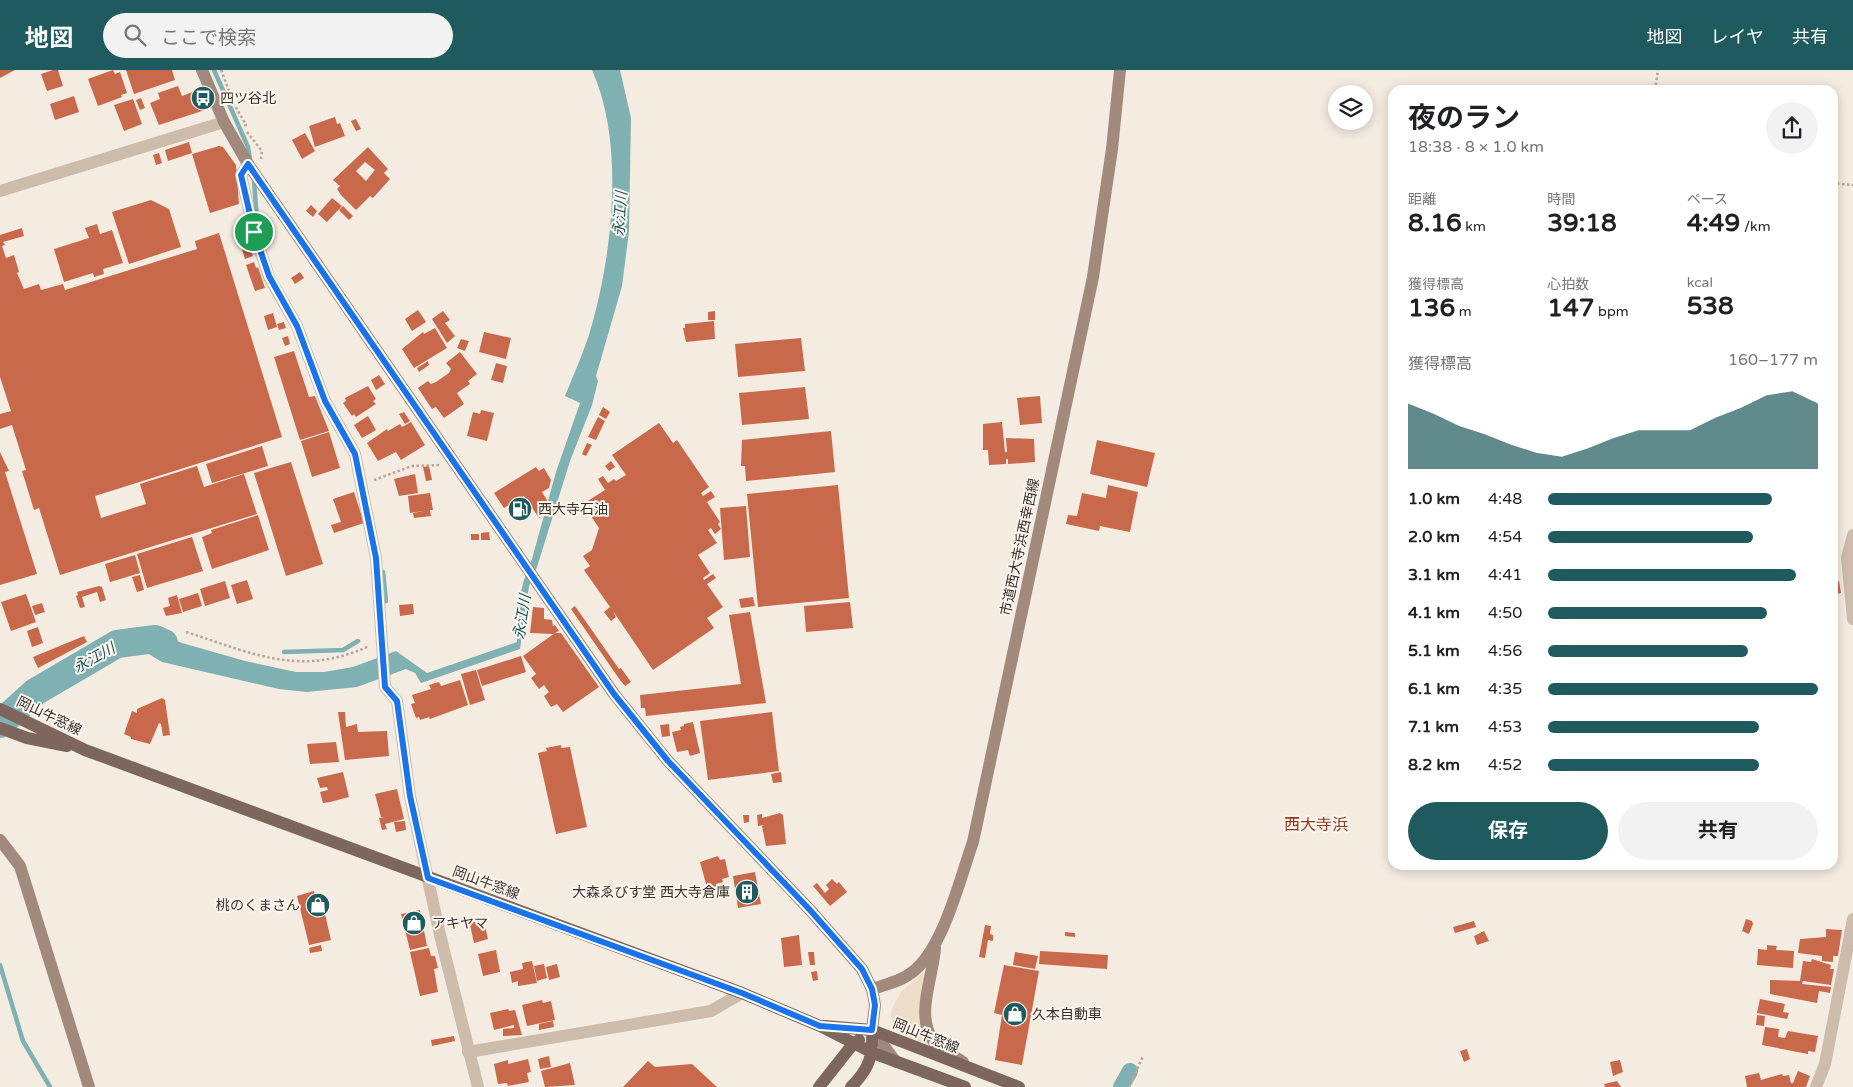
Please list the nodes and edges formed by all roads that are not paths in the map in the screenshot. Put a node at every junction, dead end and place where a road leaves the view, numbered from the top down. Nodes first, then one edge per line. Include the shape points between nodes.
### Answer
1 (202, 70) edge
2 (1120, 70) edge
3 (224, 122) junction
4 (248, 164) junction
5 (0, 191) edge
6 (1853, 536) edge
7 (1853, 619) edge
8 (0, 709) edge
9 (0, 728) edge
10 (84, 750) junction
11 (0, 840) edge
12 (428, 878) junction
13 (1853, 918) edge
14 (935, 944) junction
15 (872, 989) junction
16 (742, 993) junction
17 (820, 1026) junction
18 (872, 1030) junction
19 (852, 1044) junction
20 (468, 1052) junction
21 (873, 1053) junction
22 (896, 1062) junction
23 (981, 1074) junction
24 (88, 1087) edge
25 (478, 1087) edge
26 (819, 1087) edge
27 (851, 1087) edge
28 (965, 1087) edge
29 (1019, 1087) edge
30 (1816, 1087) edge

1 - 3 street
2 - 14 street, 市道西大寺浜西幸西線 via 1105,207 1076,360 973,842
3 - 4 street
3 - 5 street
4 - 12 street via 241,175 254,232 269,276 297,326 325,401 355,454 376,558 385,687 397,701 410,796
4 - 15 street via 609,687 668,761 862,969
6 - 7 street via 1847,558
8 - 10 main road, 岡山牛窓線
9 - 10 main road, 岡山牛窓線 via 27,738
10 - 12 main road, 岡山牛窓線
11 - 24 street via 20,866
12 - 16 main road, 岡山牛窓線
12 - 20 street
13 - 30 street via 1825,1064
14 - 15 street, 市道西大寺浜西幸西線 via 912,973
14 - 23 street via 926,1021 934,1042
15 - 18 street via 875,1005
16 - 17 main road, 岡山牛窓線
16 - 20 street via 711,1011
17 - 18 main road, 岡山牛窓線
17 - 19 main road, 岡山牛窓線
18 - 19 main road
18 - 21 main road
18 - 22 street
18 - 23 main road, 岡山牛窓線
19 - 21 main road, 岡山牛窓線
19 - 26 main road
20 - 25 street
21 - 22 main road, 岡山牛窓線
21 - 27 main road via 861,1077
22 - 28 main road, 岡山牛窓線
23 - 29 main road, 岡山牛窓線

